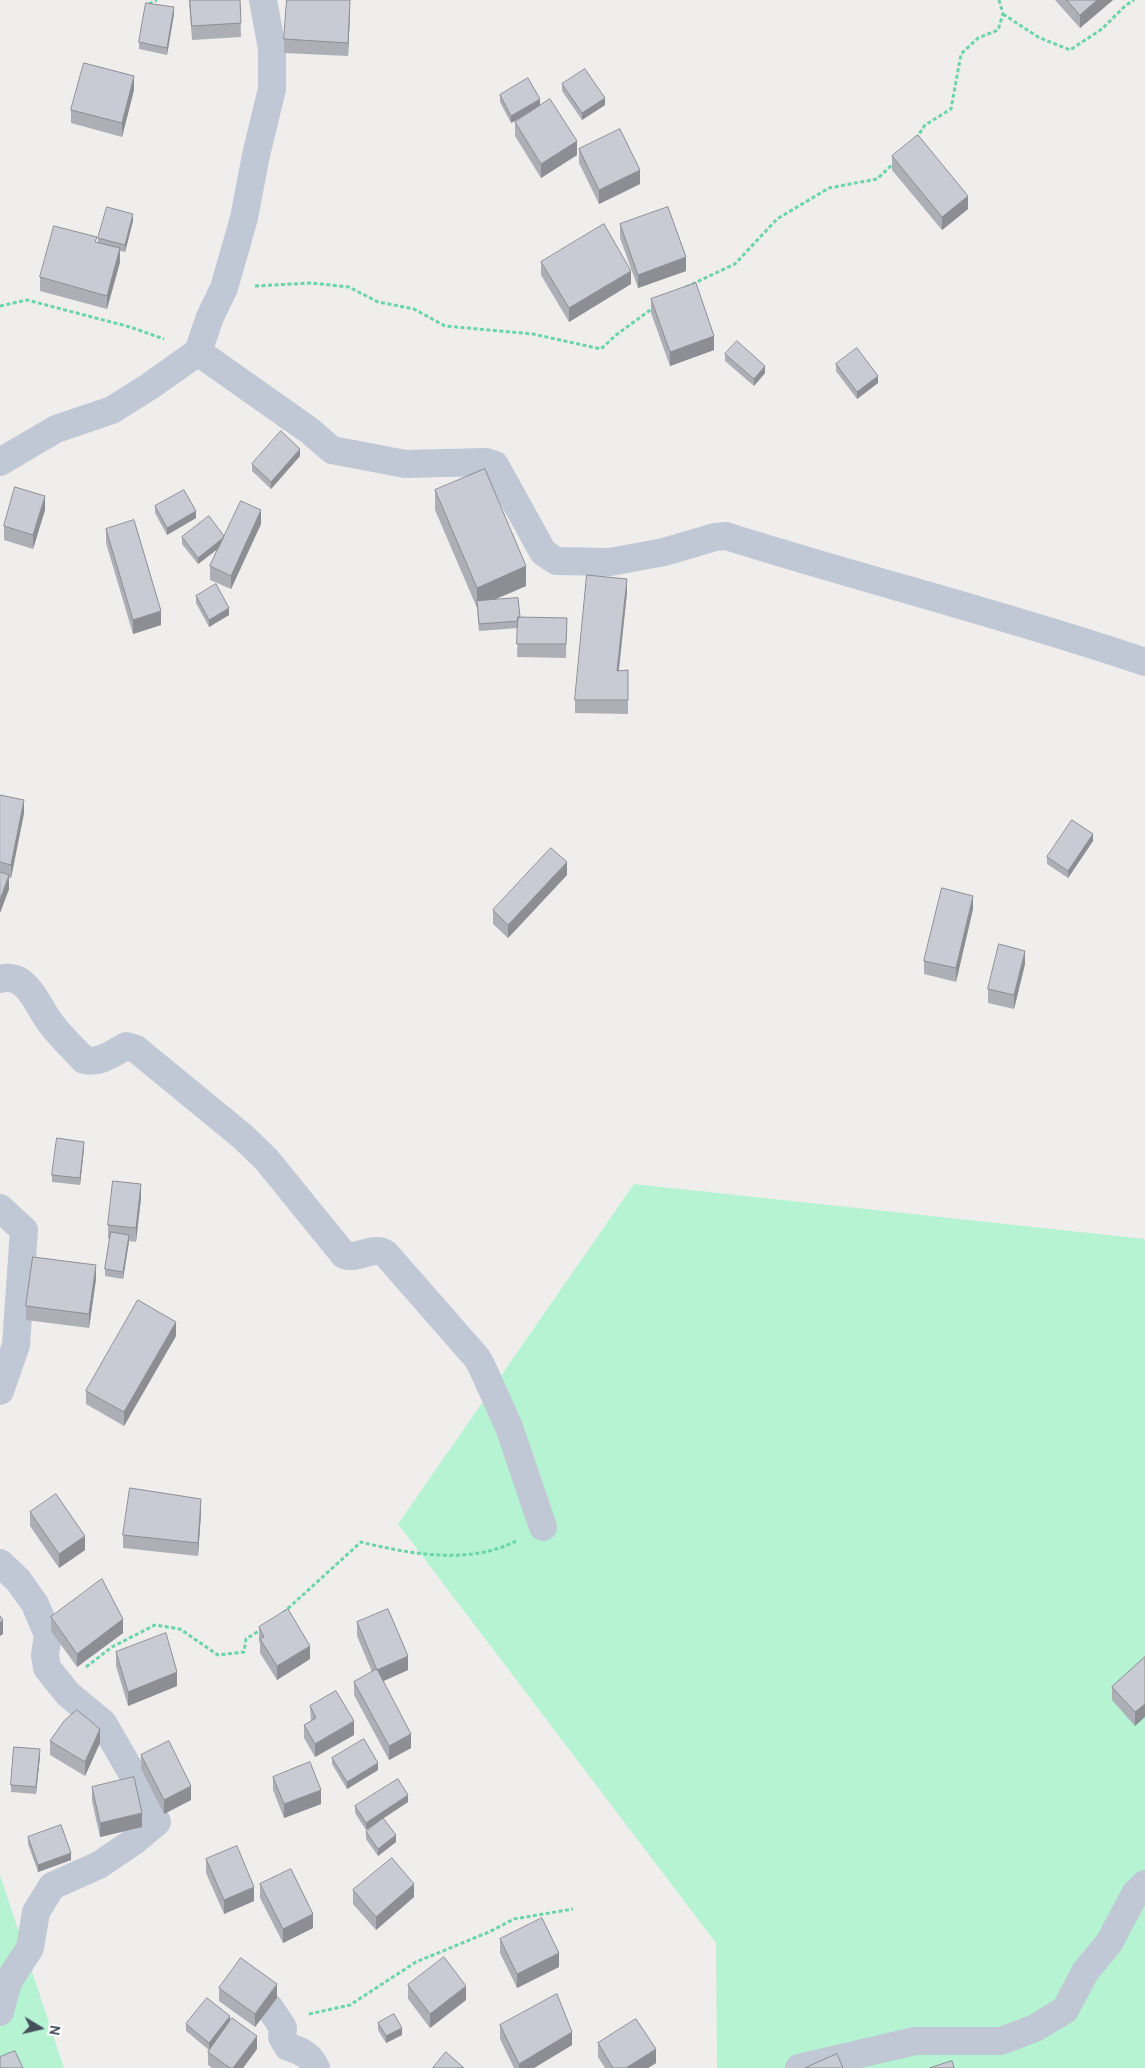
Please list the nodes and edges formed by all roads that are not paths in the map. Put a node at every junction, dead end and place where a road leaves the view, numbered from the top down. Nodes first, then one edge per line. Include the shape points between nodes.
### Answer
1 (263, 0) edge
2 (198, 352) junction
3 (0, 462) edge
4 (1145, 662) edge
5 (0, 979) edge
6 (0, 1208) edge
7 (0, 1391) edge
8 (543, 1527) road end
9 (0, 1563) edge
10 (1145, 1884) edge
11 (0, 2012) edge
12 (273, 2012) road end
13 (316, 2068) edge
14 (799, 2068) edge

1 - 2 street via 272,49 272,89 244,218 224,288
2 - 3 street via 112,410 56,429
2 - 4 street via 332,450 405,464 486,462 495,465 543,552 556,560 610,562 726,536
5 - 8 street via 13,979 32,992 50,1024 84,1060 99,1061 126,1046 136,1049 266,1159 344,1255 358,1256 376,1251 386,1254 482,1367 509,1428
6 - 7 street via 24,1230 16,1345
9 - 11 street via 36,1604 48,1635 45,1654 48,1668 68,1694 103,1723 157,1822 99,1865 52,1886 36,1912 30,1948 8,1982
10 - 14 street via 1135,1894 1109,1943 1085,1972 1064,2010 1035,2028 1001,2040 915,2041
12 - 13 street via 283,2028 282,2037 288,2047 312,2058

